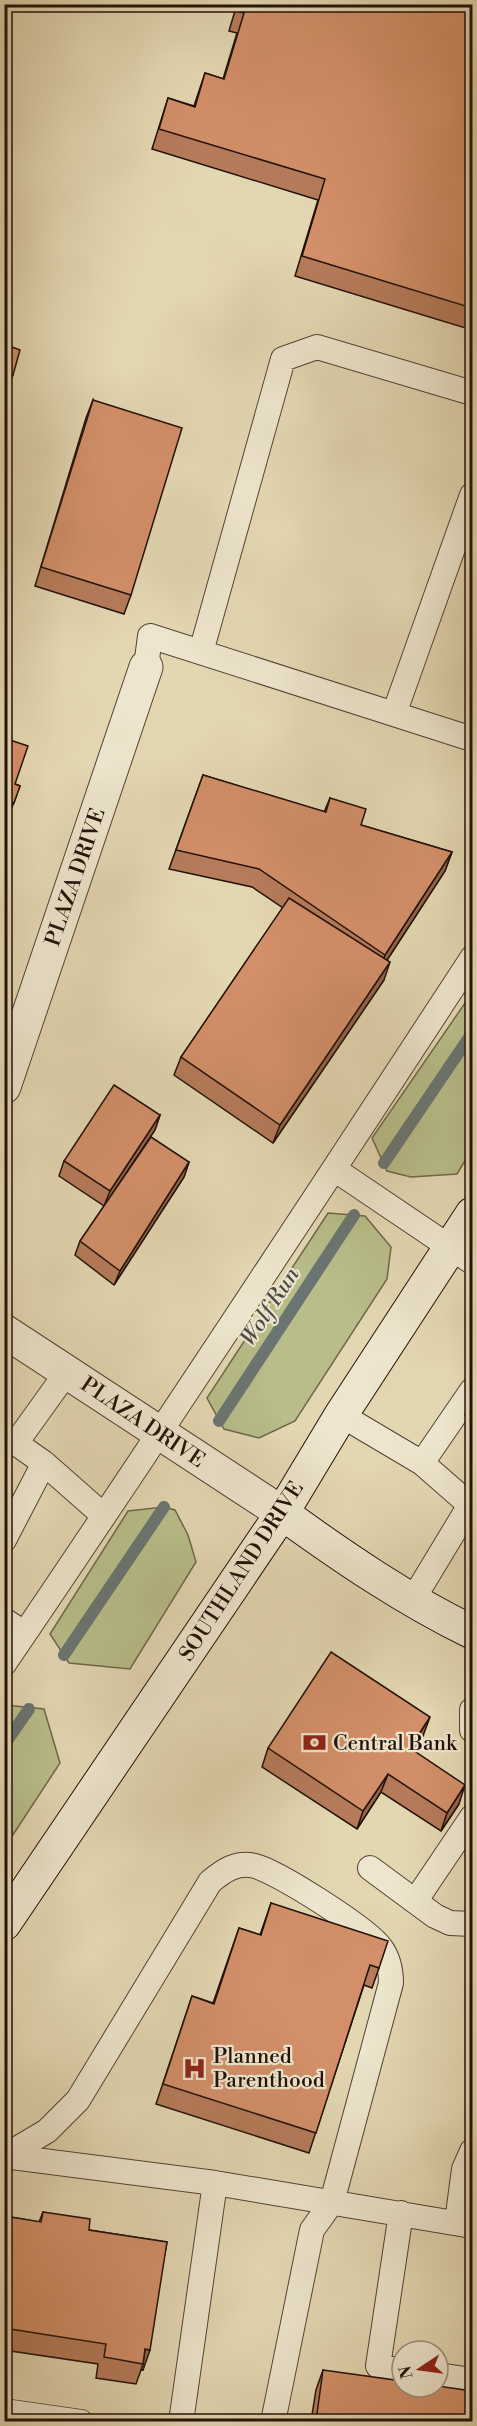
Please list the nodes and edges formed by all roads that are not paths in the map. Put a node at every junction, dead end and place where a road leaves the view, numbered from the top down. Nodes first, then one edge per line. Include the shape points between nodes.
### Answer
1 (472, 393) edge
2 (472, 495) edge
3 (201, 652) junction
4 (146, 667) joint
5 (394, 714) junction
6 (472, 739) edge
7 (472, 958) edge
8 (4, 1087) edge
9 (334, 1169) junction
10 (472, 1214) edge
11 (461, 1255) edge
12 (5, 1332) edge
13 (67, 1372) junction
14 (472, 1390) edge
15 (341, 1415) junction
16 (160, 1433) junction
17 (10, 1439) edge
18 (44, 1463) junction
19 (422, 1463) junction
20 (472, 1504) edge
21 (282, 1513) junction
22 (103, 1515) junction
23 (4, 1540) edge
24 (412, 1601) junction
25 (14, 1627) edge
26 (472, 1632) edge
27 (4, 1664) edge
28 (472, 1710) edge
29 (472, 1731) edge
30 (472, 1817) edge
31 (370, 1868) dead end
32 (416, 1900) junction
33 (4, 1924) edge
34 (472, 1924) edge
35 (472, 2151) edge
36 (5, 2156) edge
37 (215, 2183) junction
38 (332, 2202) junction
39 (401, 2213) junction
40 (465, 2224) edge
41 (390, 2368) edge
42 (450, 2377) edge
43 (472, 2380) edge
44 (4, 2411) edge
45 (81, 2421) edge
46 (181, 2421) edge
47 (273, 2421) edge

1 - 3 lane via 317,347 283,359
2 - 5 lane
3 - 4 lane via 150,636
3 - 5 lane
4 - 8 street, PLAZA DRIVE
5 - 6 lane
7 - 9 lane
9 - 11 lane
9 - 16 lane
10 - 11 street, SOUTHLAND DRIVE
11 - 15 street, SOUTHLAND DRIVE
12 - 13 street, PLAZA DRIVE
13 - 16 street, PLAZA DRIVE
13 - 17 lane
14 - 19 lane
15 - 19 lane
15 - 21 street, SOUTHLAND DRIVE
16 - 21 street, PLAZA DRIVE
16 - 22 lane
17 - 18 lane
18 - 22 lane
18 - 23 lane
19 - 20 lane
20 - 24 lane
21 - 24 street, PLAZA DRIVE
21 - 33 street, SOUTHLAND DRIVE
22 - 25 lane
24 - 26 street, PLAZA DRIVE
25 - 27 lane
28 - 29 lane
30 - 32 lane
31 - 32 lane
32 - 34 lane via 450,1923
35 - 40 lane via 464,2169
36 - 37 lane
36 - 38 lane via 47,2131 78,2100 210,1882 232,1866 255,1866 319,1901 368,1935 380,1946 391,1971 387,2001
37 - 38 lane
37 - 46 lane
38 - 39 lane
38 - 47 lane via 312,2230
39 - 40 lane
39 - 41 lane via 378,2366
42 - 43 lane
44 - 45 lane

